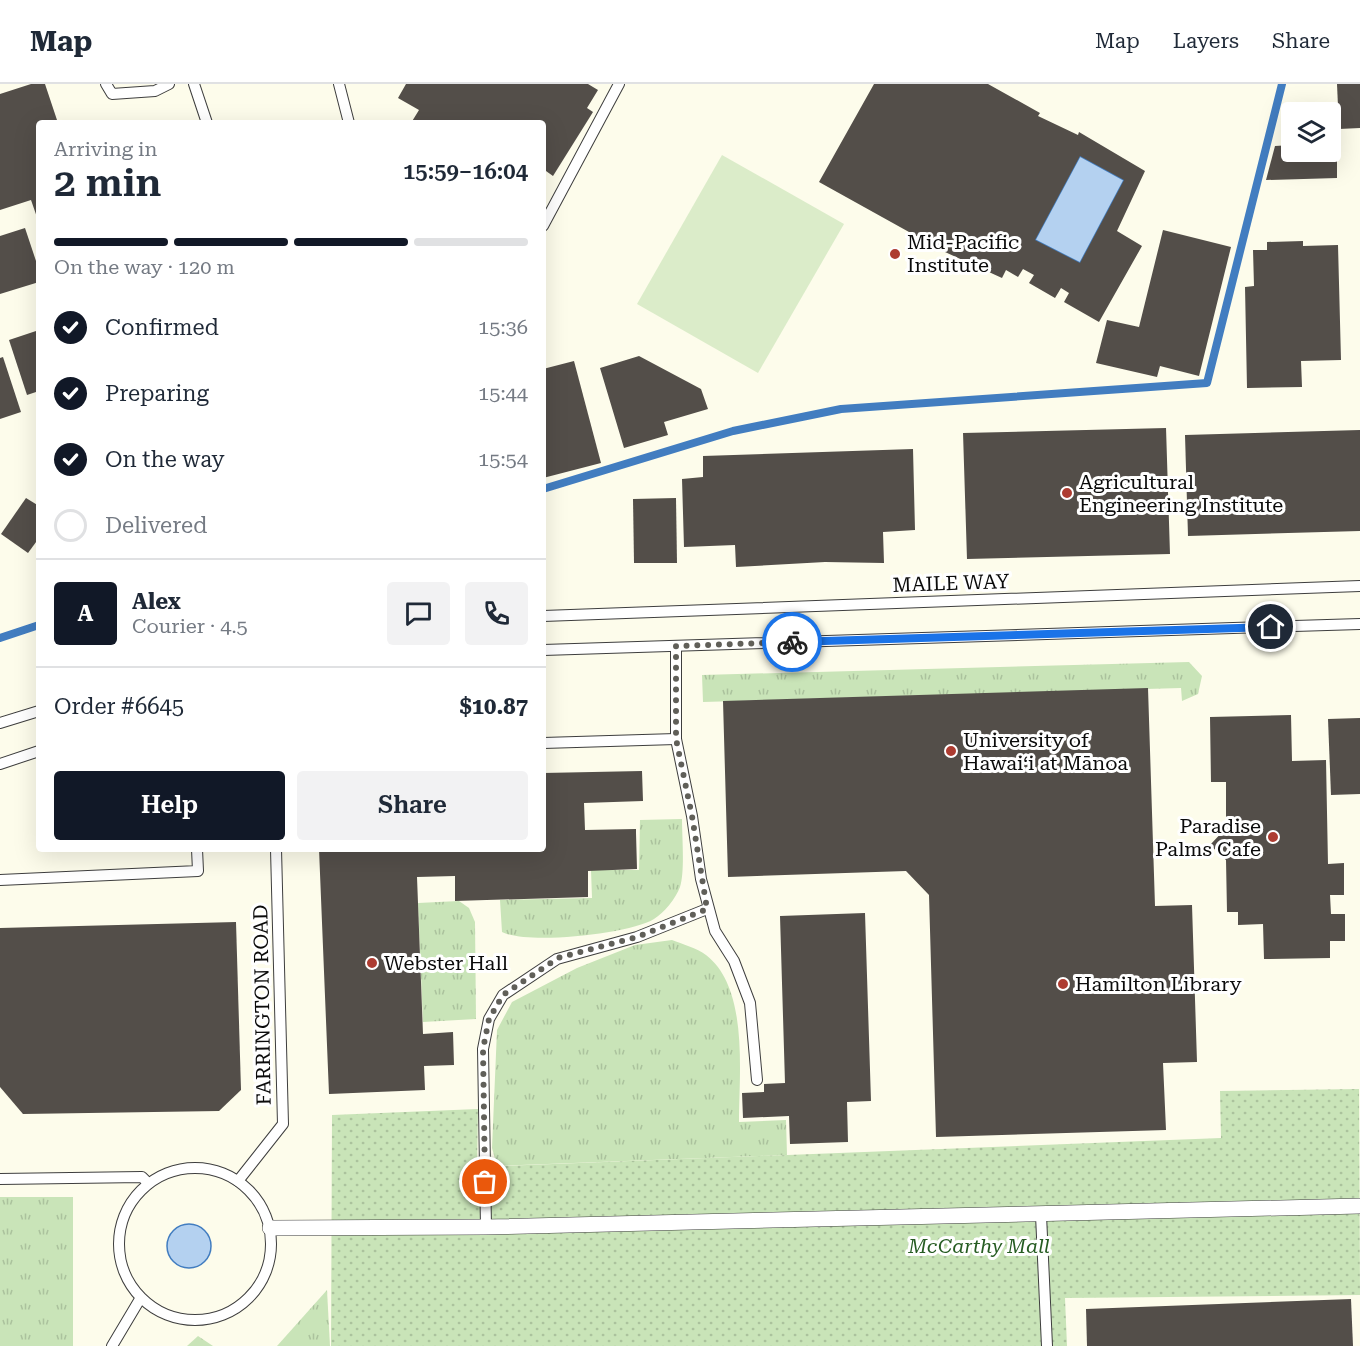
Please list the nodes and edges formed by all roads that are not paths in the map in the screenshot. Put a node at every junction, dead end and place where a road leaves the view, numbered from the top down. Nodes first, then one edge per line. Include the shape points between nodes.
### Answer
1 (106, 84) edge
2 (169, 84) edge
3 (194, 84) edge
4 (339, 84) edge
5 (619, 84) edge
6 (206, 120) edge
7 (348, 120) edge
8 (546, 220) edge
9 (1360, 586) edge
10 (546, 616) edge
11 (1360, 624) edge
12 (676, 646) junction
13 (546, 650) edge
14 (36, 712) edge
15 (0, 723) edge
16 (676, 739) junction
17 (546, 743) edge
18 (36, 752) edge
19 (0, 764) edge
20 (197, 852) edge
21 (276, 852) edge
22 (0, 880) edge
23 (707, 909) junction
24 (757, 1080) dead end
25 (0, 1179) edge
26 (238, 1181) junction
27 (148, 1183) junction
28 (1360, 1206) edge
29 (1041, 1215) junction
30 (486, 1227) junction
31 (270, 1228) junction
32 (140, 1299) junction
33 (112, 1346) edge
34 (1047, 1346) edge

1 - 2 lane via 112,94 155,91
3 - 6 lane
4 - 7 lane
5 - 8 lane
9 - 10 lane, MAILE WAY
11 - 12 lane
12 - 13 lane
12 - 16 lane
14 - 15 lane
16 - 17 lane
16 - 23 lane
18 - 19 lane
20 - 22 lane via 198,872
21 - 26 lane, FARRINGTON ROAD via 283,1124
23 - 24 lane via 750,1003
23 - 30 lane via 637,937 558,958 503,995 489,1019 483,1049
25 - 27 lane via 142,1177
26 - 27 lane via 216,1171 193,1168 169,1172
26 - 31 lane via 263,1210
27 - 32 lane via 131,1200 121,1221 117,1245 121,1269
28 - 29 street
29 - 30 street
29 - 34 lane
30 - 31 street
31 - 32 lane via 272,1251 266,1274 237,1309 216,1318 192,1321 170,1317
32 - 33 lane

